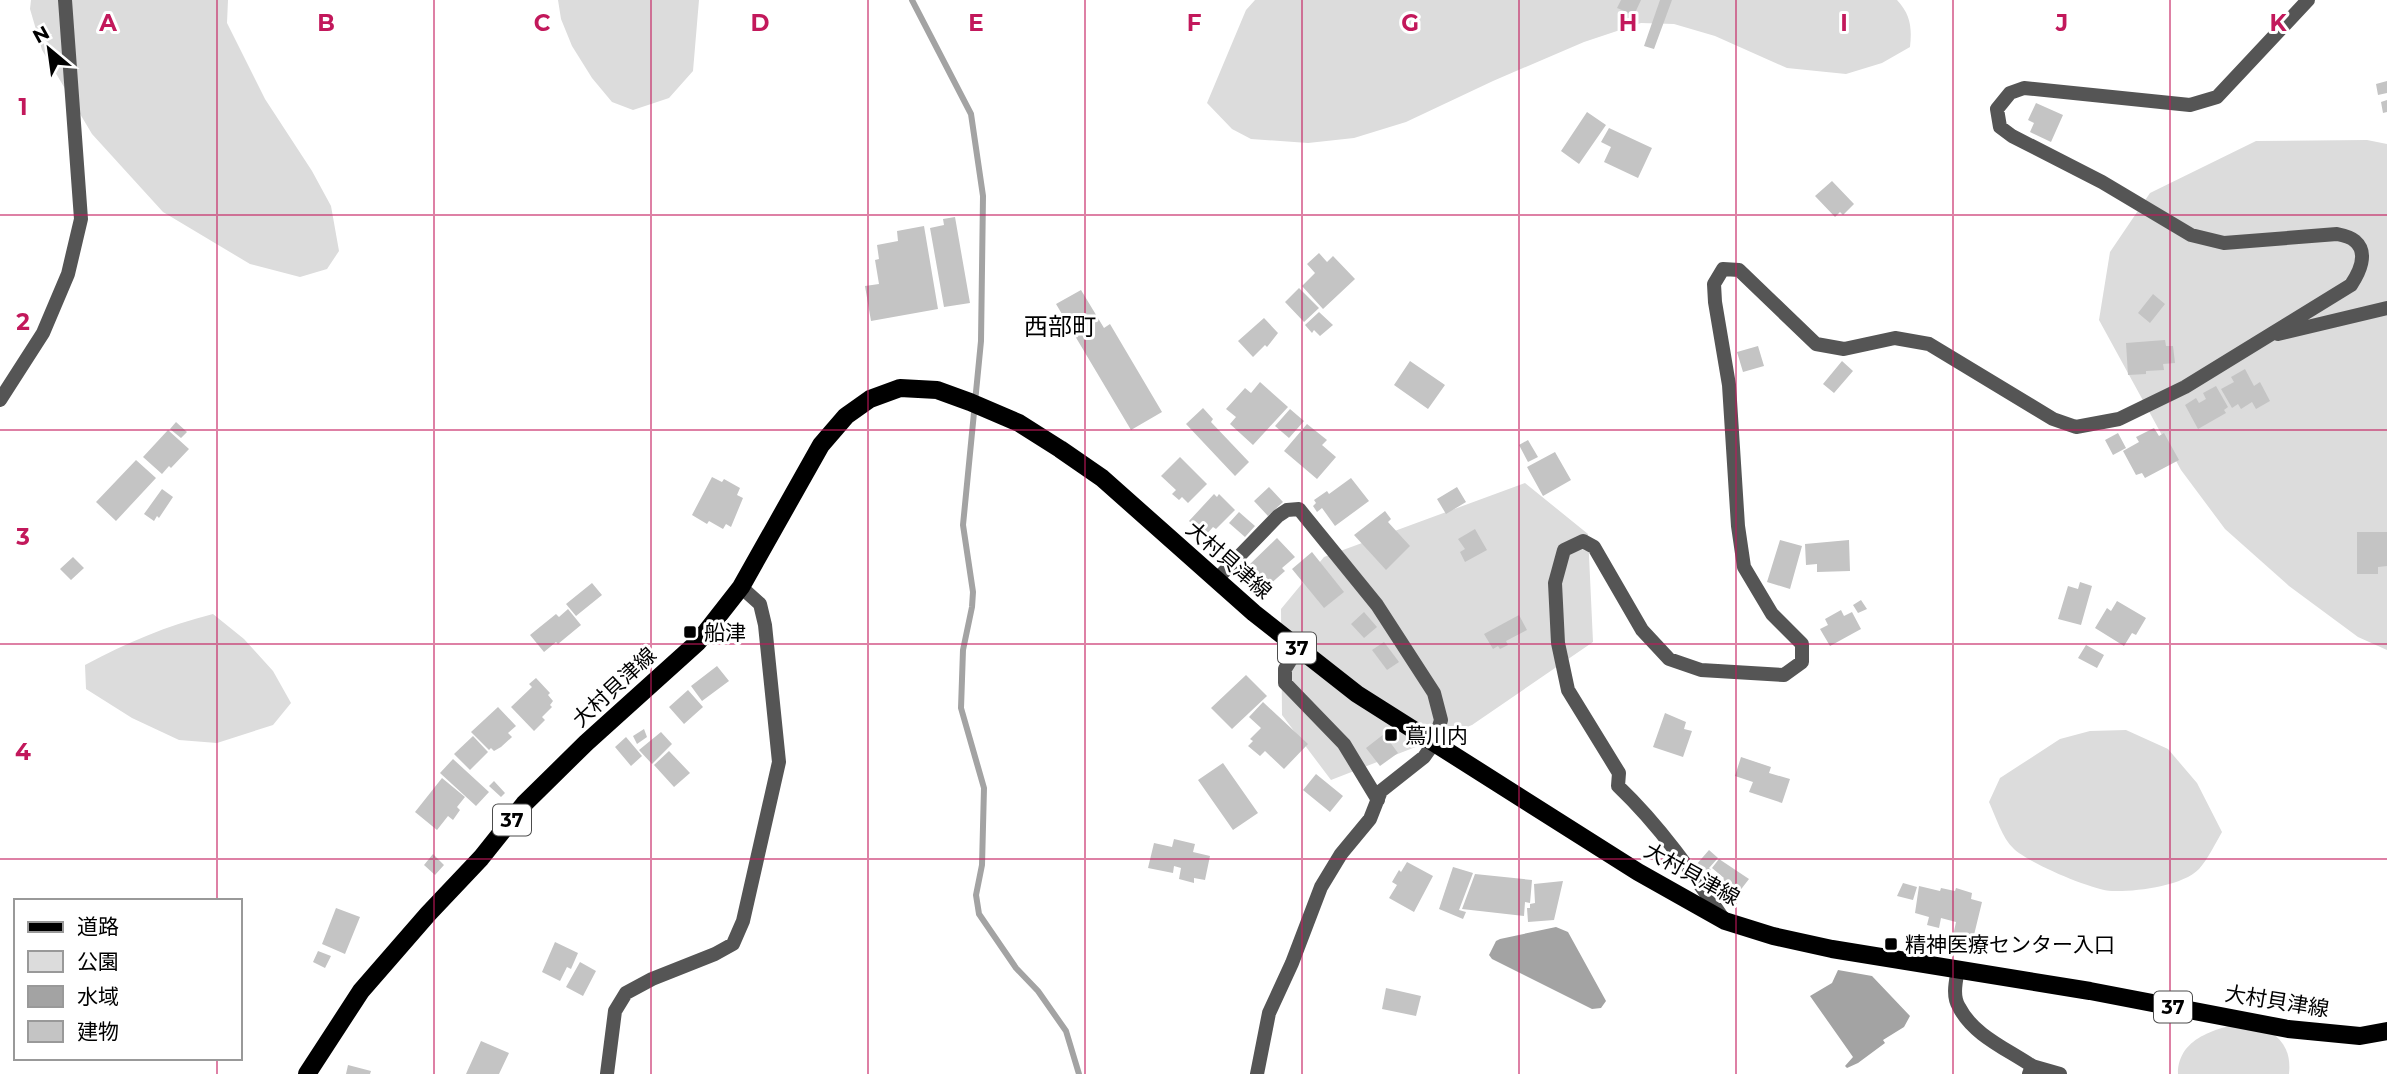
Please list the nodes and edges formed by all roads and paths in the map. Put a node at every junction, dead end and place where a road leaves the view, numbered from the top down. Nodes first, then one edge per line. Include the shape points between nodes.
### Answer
1 (65, 0) edge
2 (2308, 0) edge
3 (2387, 308) edge
4 (2263, 338) junction
5 (0, 400) edge
6 (1217, 579) junction
7 (741, 587) junction
8 (1298, 648) junction
9 (1434, 743) junction
10 (1378, 800) junction
11 (1725, 920) junction
12 (1958, 969) junction
13 (2387, 1031) edge
14 (2031, 1070) edge
15 (307, 1074) edge
16 (607, 1074) edge
17 (1256, 1074) edge
18 (2060, 1074) edge

1 - 5 street via 81,219 68,274 43,333
2 - 4 street via 2217,97 2190,105 2024,88 2010,93 1997,109 2000,127 2012,136 2191,235 2224,243 2337,233 2355,240 2362,269 2351,285
3 - 4 street
4 - 11 street via 2185,387 2119,419 2076,427 2053,419 1929,344 1895,338 1844,349 1816,344 1739,270 1723,269 1714,284 1715,302 1729,385 1744,567 1772,614 1802,644 1802,662 1784,675 1701,670 1669,659 1642,630 1594,547 1583,541 1564,550 1555,583 1558,643 1569,690 1619,773 1618,786 1672,845
6 - 7 main road, 大村貝津線 / 37 via 1102,478 1029,429 937,390 900,388 870,399 846,416 821,445
6 - 8 main road, 大村貝津線 / 37
6 - 9 street via 1278,516 1299,509 1377,605 1434,693 1441,720
7 - 15 main road, 大村貝津線 / 37 via 698,642 524,804 361,990
7 - 16 street via 760,604 765,625 779,762 743,921 733,944 626,993 615,1011
8 - 9 main road, 大村貝津線 / 37 via 1357,694
8 - 10 street via 1284,669 1286,683 1343,744
9 - 10 street via 1424,757 1381,790
9 - 11 main road, 大村貝津線 / 37 via 1637,872
10 - 17 street via 1370,819 1321,887 1269,1013
11 - 12 main road, 大村貝津線 / 37 via 1832,949
12 - 13 main road, 大村貝津線 / 37 via 2288,1029 2360,1036
12 - 14 street via 1957,1006 1975,1029
14 - 18 street

